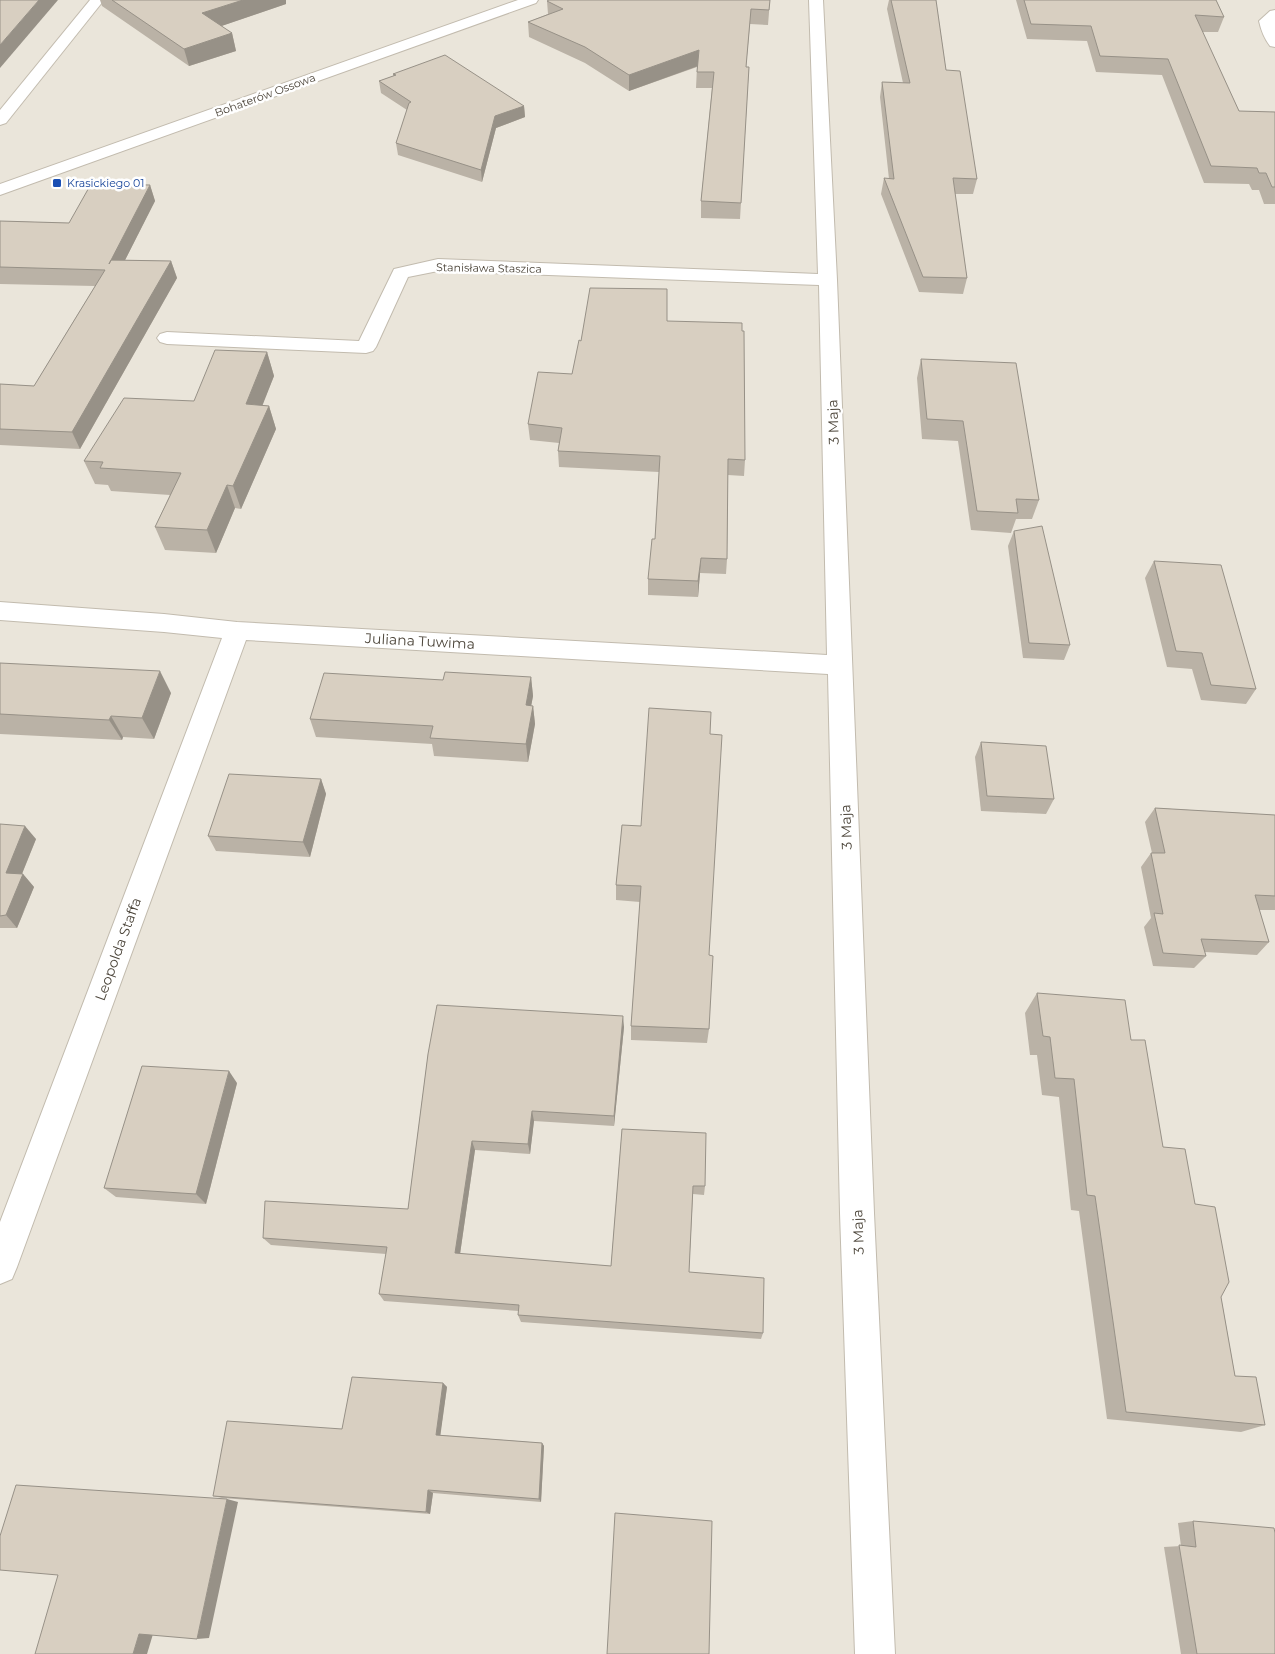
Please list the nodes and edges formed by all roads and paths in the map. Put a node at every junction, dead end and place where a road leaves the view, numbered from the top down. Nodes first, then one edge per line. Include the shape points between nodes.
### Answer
1 (97, 0) edge
2 (531, 0) edge
3 (816, 0) edge
4 (1274, 14) edge
5 (1275, 42) edge
6 (0, 120) edge
7 (0, 190) edge
8 (828, 280) junction
9 (167, 338) dead end
10 (0, 611) edge
11 (237, 631) junction
12 (841, 665) junction
13 (0, 1267) edge
14 (875, 1654) edge

1 - 6 street
2 - 7 street, Bohaterów Ossowa
3 - 8 street, 3 Maja
4 - 5 street via 1266,21
8 - 9 street, Stanisława Staszica via 438,265 401,273 366,347
8 - 12 street, 3 Maja
10 - 11 street, Juliana Tuwima
11 - 12 street, Juliana Tuwima
11 - 13 street, Leopolda Staffa
12 - 14 street, 3 Maja via 857,1213

